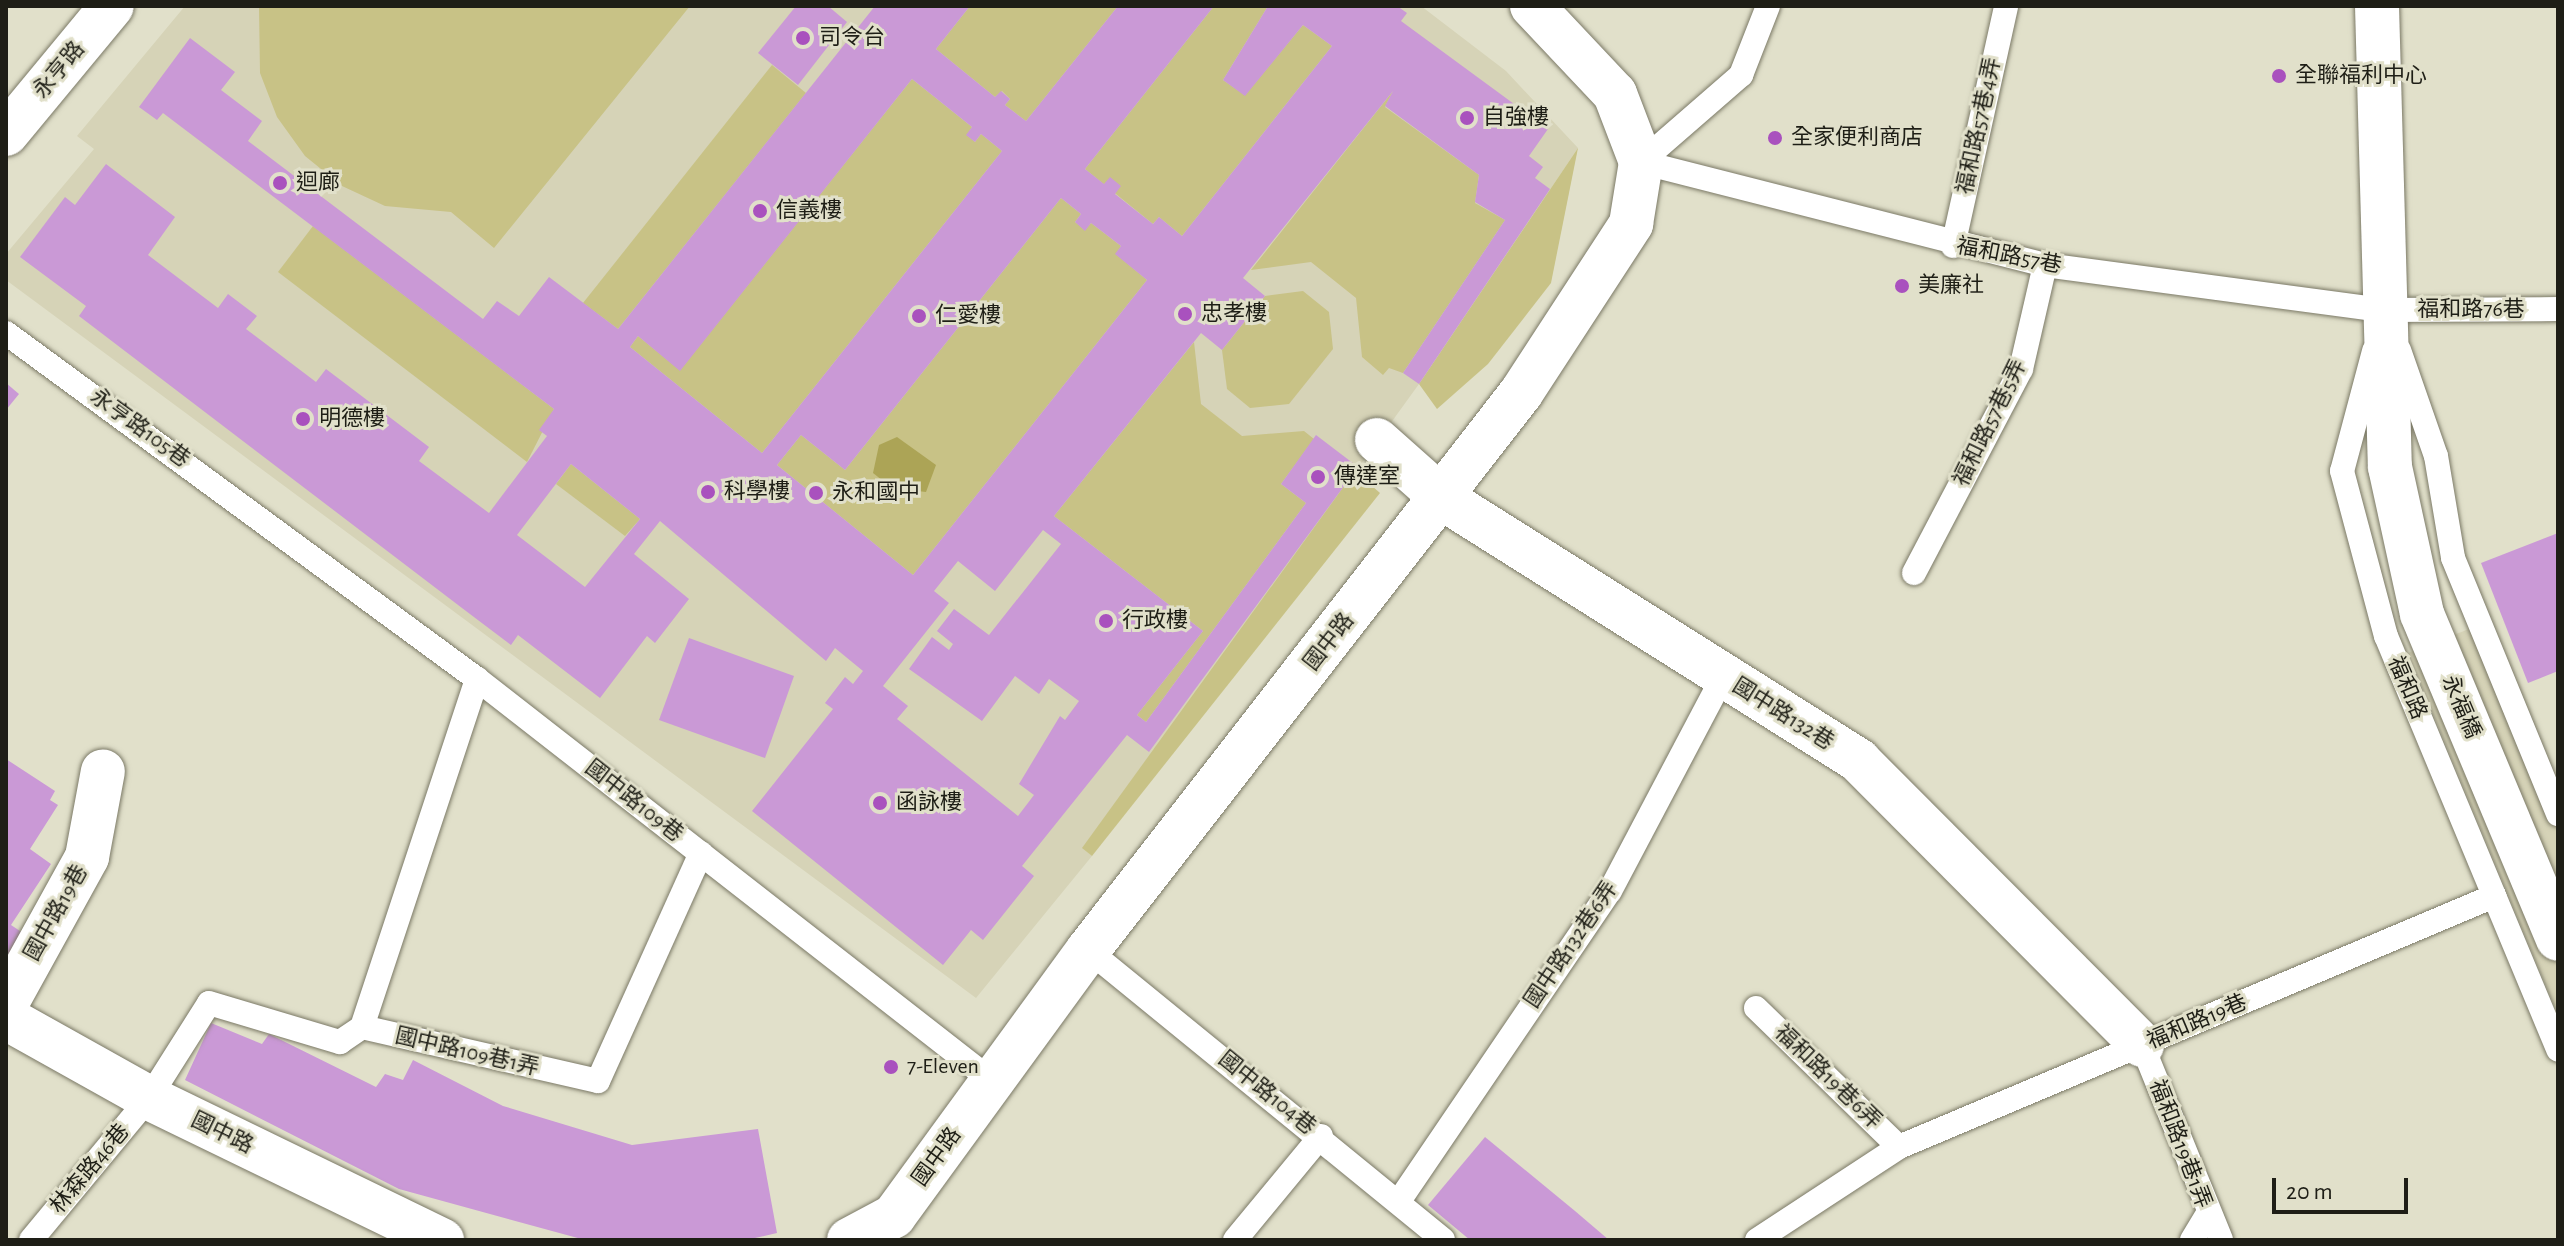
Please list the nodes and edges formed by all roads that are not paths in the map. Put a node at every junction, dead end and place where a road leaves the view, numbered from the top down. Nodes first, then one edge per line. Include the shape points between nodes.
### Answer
1 (112, 6) edge
2 (1532, 6) edge
3 (1768, 6) edge
4 (2006, 6) edge
5 (2377, 6) edge
6 (6, 134) edge
7 (1641, 162) junction
8 (1953, 246) junction
9 (2045, 265) junction
10 (2558, 309) edge
11 (2384, 310) junction
12 (6, 333) edge
13 (1377, 440) dead end
14 (2390, 467) joint
15 (1442, 498) junction
16 (273, 524) joint
17 (1914, 573) dead end
18 (1723, 677) junction
19 (477, 679) junction
20 (103, 771) dead end
21 (2558, 814) edge
22 (701, 853) junction
23 (2494, 896) junction
24 (2558, 939) edge
25 (1088, 950) junction
26 (6, 1004) edge
27 (1756, 1008) dead end
28 (6, 1018) edge
29 (362, 1027) junction
30 (2142, 1045) junction
31 (2558, 1050) edge
32 (992, 1081) junction
33 (149, 1098) junction
34 (1321, 1136) junction
35 (1899, 1147) junction
36 (1399, 1201) junction
37 (2207, 1215) junction
38 (886, 1228) edge
39 (388, 1230) edge
40 (31, 1240) edge
41 (442, 1240) edge
42 (849, 1240) edge
43 (1235, 1240) edge
44 (1443, 1240) edge
45 (1757, 1240) edge
46 (2192, 1240) edge
47 (2221, 1240) edge

1 - 6 street, 永亨路
2 - 7 street via 1615,94
3 - 7 lane via 1741,75
4 - 8 lane, 福和路57巷4弄
5 - 11 street, 福和路
7 - 8 lane, 福和路57巷
7 - 15 street, 國中路 via 1631,224 1521,393
8 - 9 lane, 福和路57巷
9 - 11 lane, 福和路57巷
9 - 17 lane, 福和路57巷5弄 via 2021,369
10 - 11 lane, 福和路76巷
11 - 14 street, 福和路
11 - 21 lane, 福和路 via 2436,456 2453,558
11 - 23 lane, 福和路 via 2342,471 2386,636
12 - 16 lane, 永亨路105巷
13 - 15 street, 國中路132巷
14 - 24 street, 永福橋 via 2422,614
15 - 18 street, 國中路132巷
15 - 25 street, 國中路
16 - 19 lane, 國中路109巷
18 - 30 street, 國中路132巷 via 1859,761
18 - 36 lane, 國中路132巷6弄 via 1610,891
19 - 22 lane, 國中路109巷
19 - 29 lane
20 - 26 street, 國中路19巷 via 87,857
22 - 29 lane, 國中路109巷1弄 via 598,1081
22 - 32 lane, 國中路109巷
23 - 30 lane, 福和路19巷
23 - 31 lane, 福和路
25 - 32 street, 國中路
25 - 34 lane, 國中路104巷
27 - 35 lane, 福和路19巷6弄
28 - 33 street, 國中路
29 - 33 lane via 340,1042 209,1003
30 - 35 lane, 福和路19巷
30 - 37 lane, 福和路19巷1弄
32 - 38 street, 國中路
33 - 39 street, 國中路
33 - 40 lane, 林森路46巷
34 - 36 lane, 國中路104巷
34 - 43 lane
35 - 45 lane, 福和路19巷
36 - 44 lane, 國中路104巷
37 - 46 lane
37 - 47 lane, 福和路19巷1弄
38 - 42 street, 國中路
39 - 41 street, 國中路

